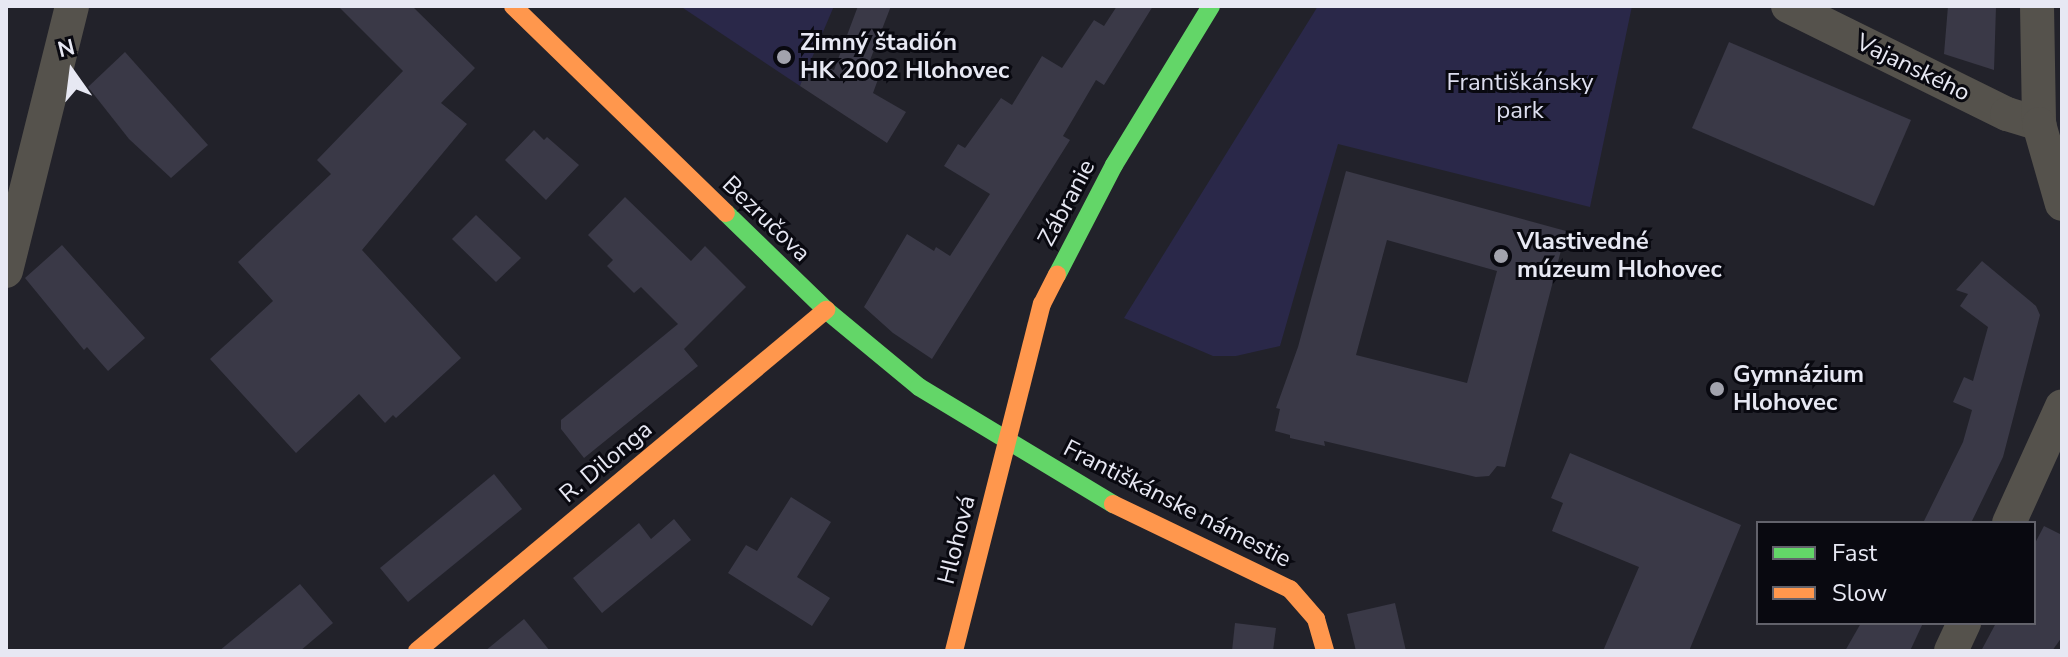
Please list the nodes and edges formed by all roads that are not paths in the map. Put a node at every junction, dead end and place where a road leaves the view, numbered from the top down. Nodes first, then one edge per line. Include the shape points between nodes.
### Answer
1 (72, 6) edge
2 (513, 6) edge
3 (1211, 6) edge
4 (1788, 6) edge
5 (2037, 6) edge
6 (2039, 124) junction
7 (2062, 204) edge
8 (6, 271) edge
9 (826, 310) junction
10 (2062, 406) edge
11 (1008, 442) junction
12 (2010, 521) edge
13 (1963, 625) edge
14 (417, 651) edge
15 (954, 651) edge
16 (1325, 651) edge
17 (1951, 651) edge

1 - 8 street
2 - 9 street, Bezručova
3 - 11 street, Zábranie via 1101,187 1042,304
4 - 6 street, Vajanského via 2007,114
5 - 6 street
6 - 7 street
9 - 11 street, Bezručova via 919,387
9 - 14 street, R. Dilonga
10 - 12 street
11 - 15 street, Hlohová
11 - 16 street, Františkánske námestie via 1091,493 1290,589 1316,619
13 - 17 street

